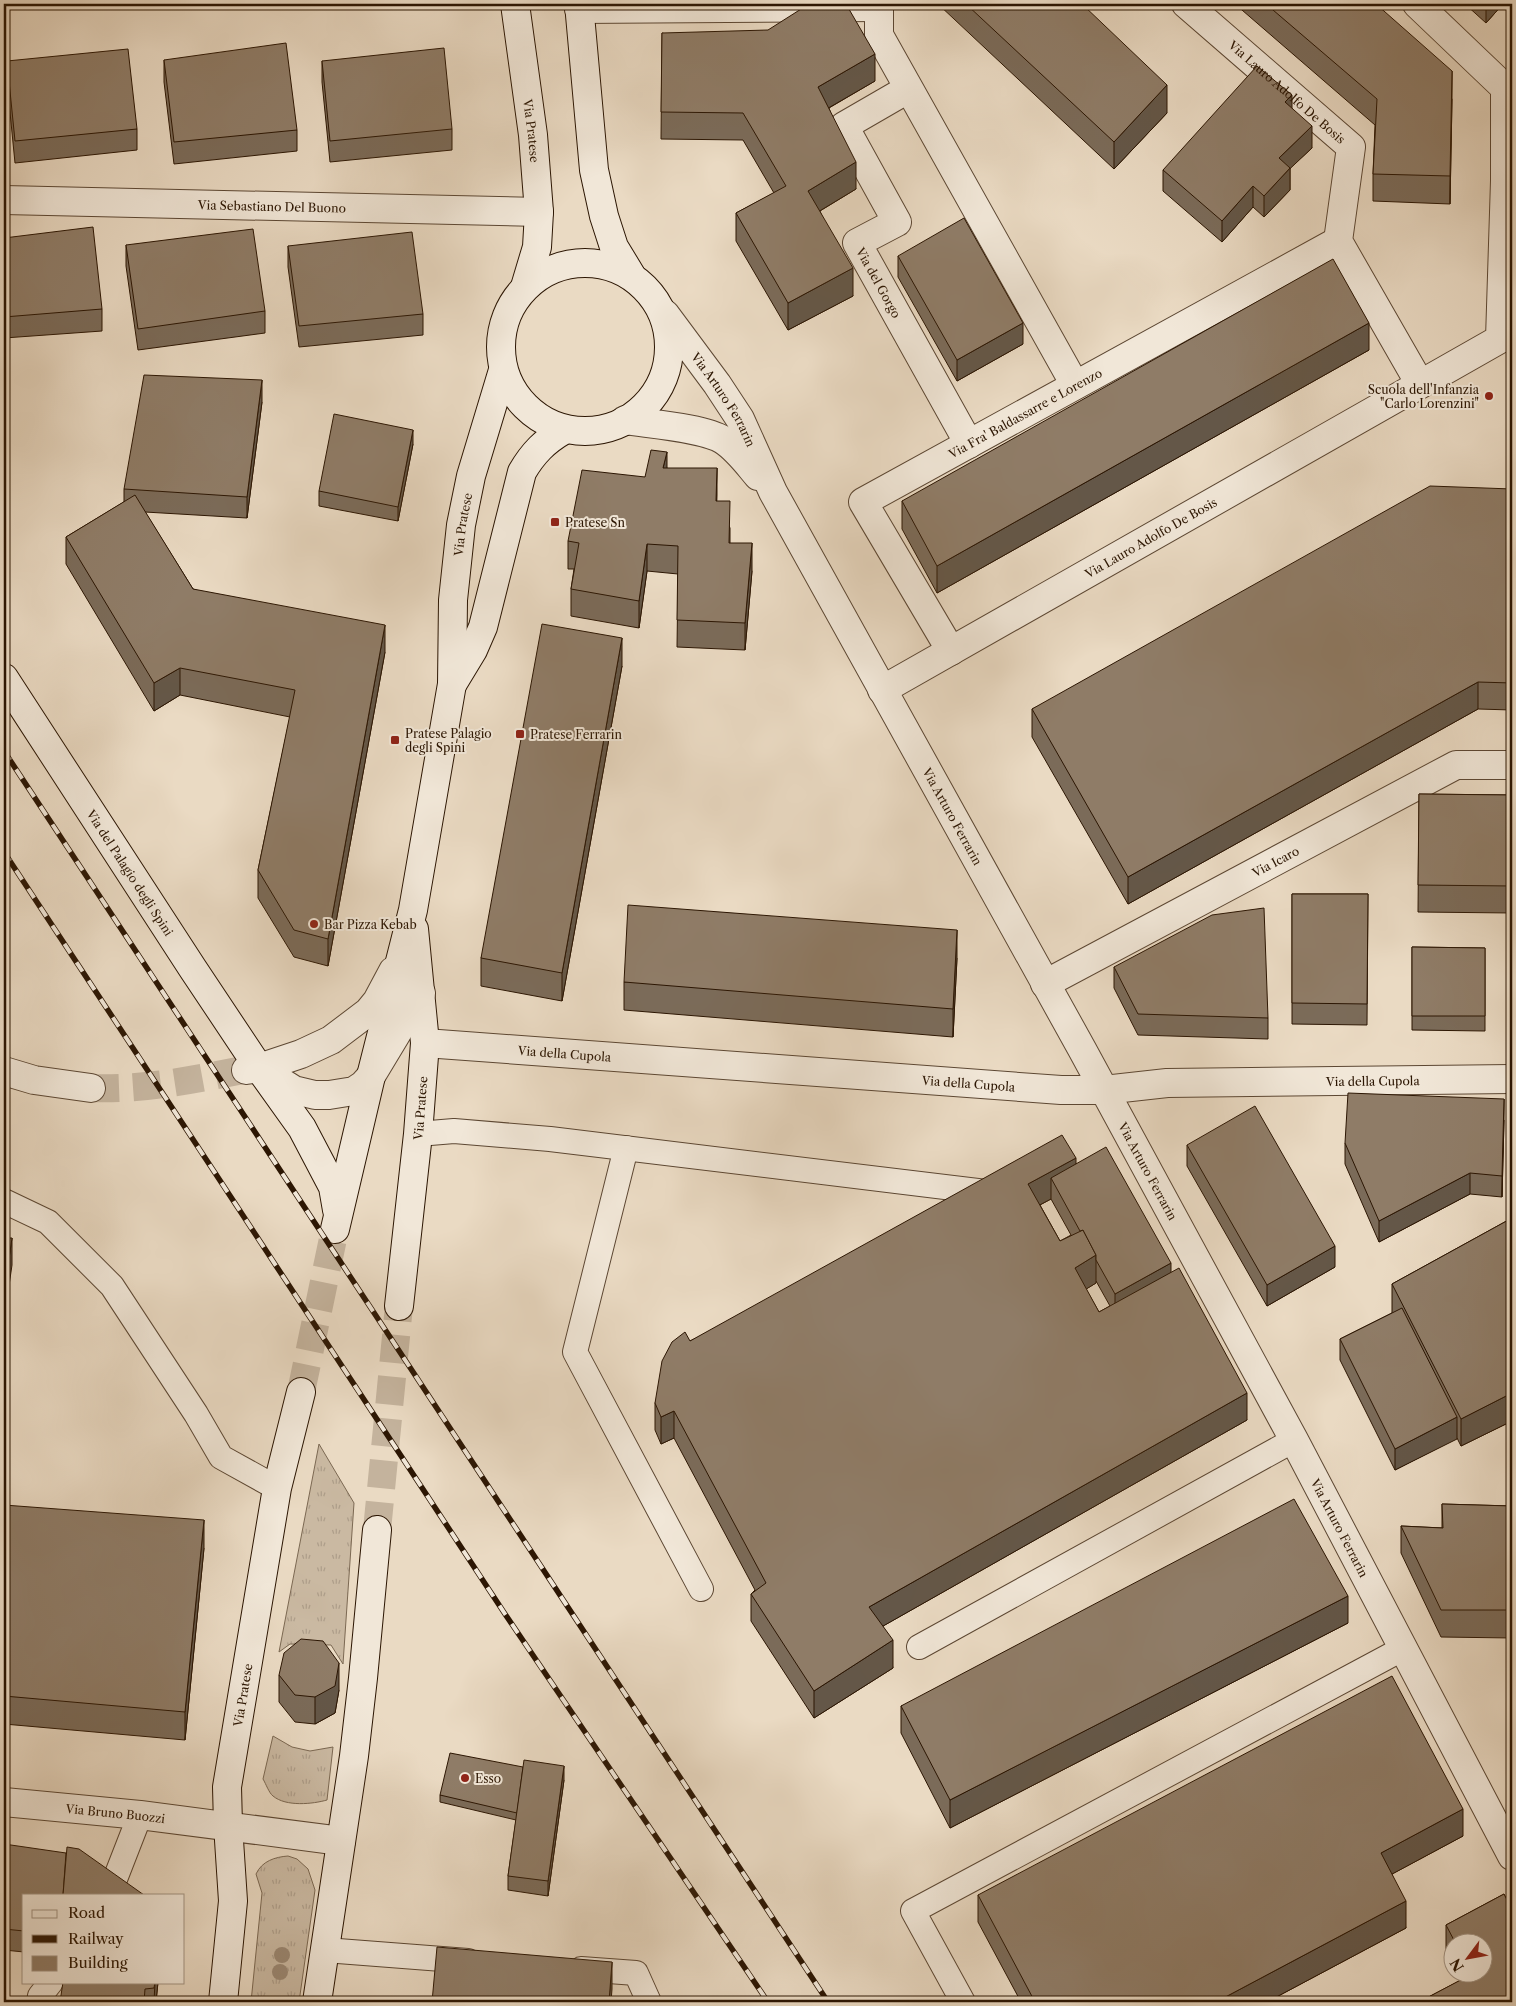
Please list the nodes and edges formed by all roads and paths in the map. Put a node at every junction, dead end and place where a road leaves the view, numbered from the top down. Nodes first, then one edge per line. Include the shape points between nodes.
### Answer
1 (516, 4) edge
2 (1186, 4) edge
3 (1417, 4) edge
4 (879, 5) edge
5 (579, 6) edge
6 (908, 88) junction
7 (4, 200) edge
8 (539, 212) junction
9 (1338, 241) junction
10 (631, 275) junction
11 (525, 287) junction
12 (665, 314) junction
13 (503, 370) junction
14 (1420, 384) junction
15 (1075, 385) junction
16 (625, 420) junction
17 (564, 430) junction
18 (969, 444) junction
19 (773, 492) junction
20 (951, 651) junction
21 (4, 678) edge
22 (452, 684) junction
23 (882, 690) junction
24 (1512, 765) edge
25 (413, 910) junction
26 (400, 959) junction
27 (1045, 984) junction
28 (420, 993) junction
29 (425, 1043) junction
30 (251, 1069) junction
31 (4, 1072) edge
32 (371, 1076) junction
33 (1512, 1079) edge
34 (91, 1088) tunnel mouth
35 (1104, 1090) junction
36 (418, 1134) junction
37 (626, 1148) junction
38 (986, 1192) edge
39 (4, 1200) edge
40 (336, 1226) joint
41 (398, 1306) tunnel mouth
42 (301, 1392) tunnel mouth
43 (1294, 1440) junction
44 (278, 1488) junction
45 (377, 1530) tunnel mouth
46 (701, 1589) dead end
47 (919, 1647) dead end
48 (1404, 1648) junction
49 (4, 1802) edge
50 (140, 1815) junction
51 (228, 1825) junction
52 (341, 1841) junction
53 (1512, 1856) edge
54 (110, 1892) edge
55 (325, 1950) junction
56 (487, 1962) edge
57 (556, 1967) edge
58 (49, 1984) edge
59 (39, 2002) edge
60 (223, 2002) edge
61 (317, 2002) edge
62 (649, 2002) edge
63 (963, 2002) edge

1 - 8 street, Via Pratese via 534,135
2 - 9 street, Via Lauro Adolfo De Bosis via 1351,146
3 - 14 street, Via Lauro Adolfo De Bosis via 1505,88 1500,339
4 - 5 street
4 - 6 street via 879,36
5 - 10 street via 596,179 614,248
6 - 15 street
6 - 18 street, Via del Gorgo via 844,126 897,222 857,243
7 - 8 street, Via Sebastiano Del Buono
8 - 11 street, Via Pratese via 537,247
9 - 14 street
9 - 15 street, Via Fra' Baldassarre e Lorenzo
10 - 11 street via 612,265 581,263 552,270
10 - 12 street via 645,286
11 - 13 street via 508,310 502,328
12 - 16 street via 669,340 666,369 648,402
12 - 19 street, Via Arturo Ferrarin via 740,419
13 - 17 street via 527,409 546,423
13 - 22 street, Via Pratese via 473,467 461,525 453,600
14 - 20 street, Via Lauro Adolfo De Bosis
15 - 18 street, Via Fra' Baldassarre e Lorenzo
16 - 17 street via 592,431
16 - 19 street, Via Arturo Ferrarin via 707,433 722,439
17 - 22 street, Via Pratese via 530,457 522,472 483,627
18 - 20 street, Via Fra' Baldassarre e Lorenzo via 863,502
19 - 23 street, Via Arturo Ferrarin
20 - 23 street, Via Lauro Adolfo De Bosis
21 - 30 street, Via del Palagio degli Spini
22 - 25 street, Via Pratese
23 - 27 street, Via Arturo Ferrarin
24 - 27 street, Via Icaro via 1456,766
25 - 26 street, Via Pratese
25 - 28 street, Via Pratese
26 - 30 street via 368,1012 331,1040 301,1054
26 - 32 street, Via Pratese
27 - 35 street, Via Arturo Ferrarin
28 - 29 street, Via Pratese
28 - 32 street, Via del Palagio degli Spini
29 - 35 street, Via della Cupola via 1061,1090
29 - 36 street, Via Pratese
30 - 32 street, Via del Palagio degli Spini via 294,1090 315,1095 354,1091
30 - 40 street, Via del Palagio degli Spini via 302,1128 320,1159 337,1200
31 - 34 street
32 - 40 street, Via Pratese
33 - 35 street, Via della Cupola via 1167,1083
35 - 43 street, Via Arturo Ferrarin
36 - 37 lane via 454,1131
36 - 41 street, Via Pratese
37 - 38 lane
37 - 46 lane via 575,1352
39 - 44 lane via 48,1222 112,1286 221,1457
42 - 44 street, Via Pratese
43 - 47 lane
43 - 48 street, Via Arturo Ferrarin
44 - 51 street, Via Pratese via 227,1787
45 - 52 street via 364,1678
48 - 53 street, Via Arturo Ferrarin
48 - 63 lane via 914,1911
49 - 50 street, Via Bruno Buozzi
50 - 51 street, Via Bruno Buozzi
50 - 54 lane
51 - 52 street, Via Bruno Buozzi
51 - 60 street, Via Pratese via 233,1901
52 - 55 street
55 - 56 lane
55 - 61 street
57 - 62 lane via 636,1973
58 - 59 lane

